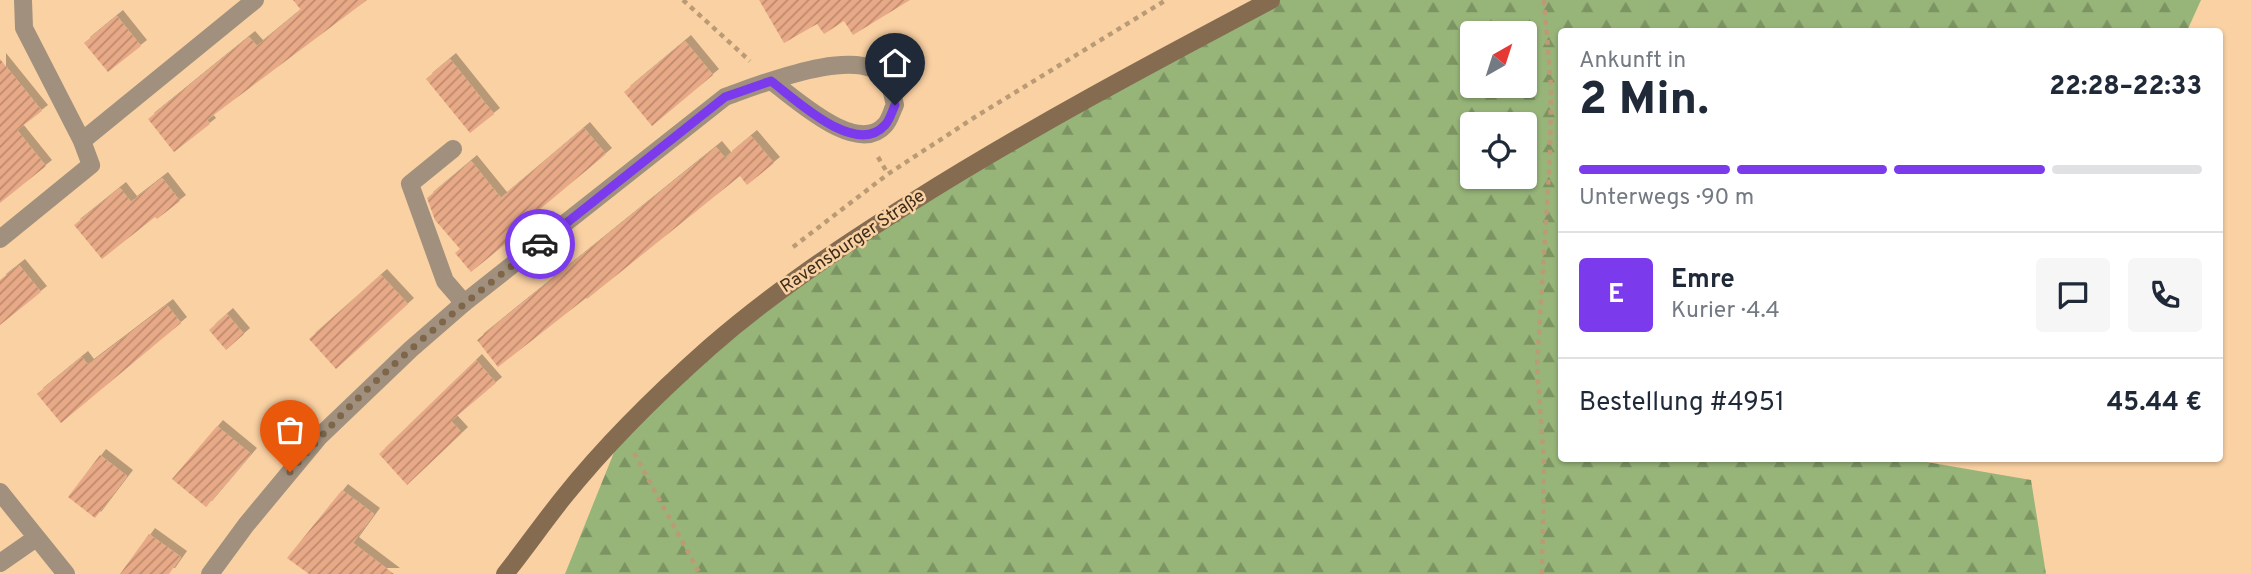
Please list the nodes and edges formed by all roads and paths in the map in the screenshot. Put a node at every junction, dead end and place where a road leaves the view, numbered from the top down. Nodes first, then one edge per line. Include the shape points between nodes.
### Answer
1 (23, 0) edge
2 (255, 0) edge
3 (683, 0) edge
4 (1271, 0) edge
5 (1544, 0) edge
6 (771, 81) junction
7 (82, 141) junction
8 (453, 149) dead end
9 (0, 239) edge
10 (464, 303) junction
11 (623, 430) junction
12 (0, 492) edge
13 (36, 538) junction
14 (0, 563) edge
15 (66, 574) edge
16 (211, 574) edge
17 (505, 574) edge
18 (700, 574) edge
19 (1542, 574) edge

1 - 7 street via 24,29
2 - 7 street
3 - 6 path
4 - 11 main road, Ravensburger Straße via 978,160 856,237 710,347
5 - 19 path via 1551,98 1537,366 1544,461
6 - 6 street via 834,64 866,65 888,81 895,105 885,125 866,135 836,129
6 - 10 street via 725,97
7 - 9 street via 92,166
8 - 10 street via 410,184 445,281
10 - 16 street via 319,437
11 - 17 main road, Ravensburger Straße
11 - 18 path
12 - 13 street
13 - 14 street
13 - 15 street

